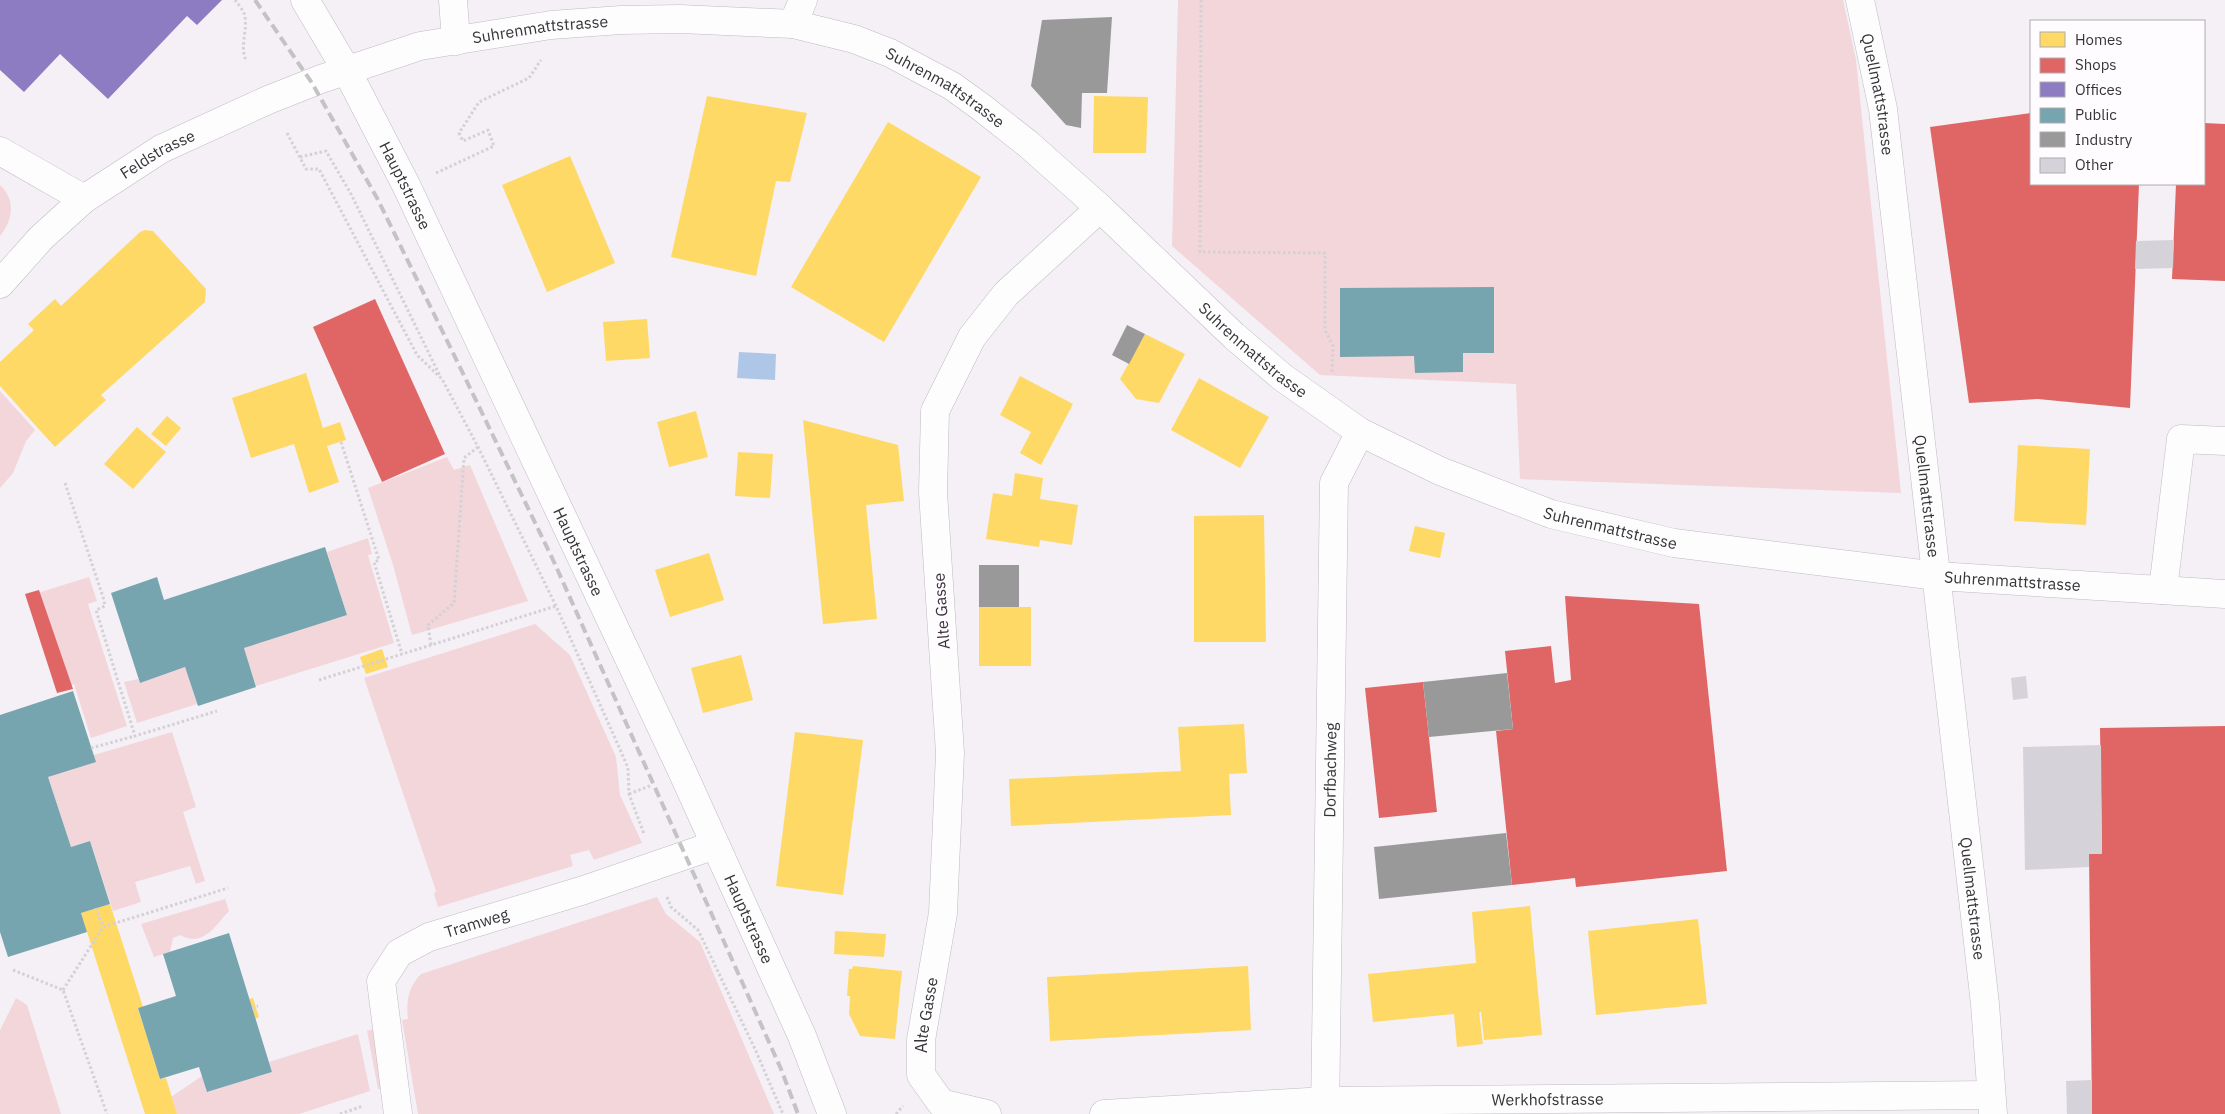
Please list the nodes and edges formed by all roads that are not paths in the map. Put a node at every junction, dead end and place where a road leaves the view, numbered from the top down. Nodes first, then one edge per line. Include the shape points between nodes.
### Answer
1 (305, 0) edge
2 (453, 0) edge
3 (1860, 0) edge
4 (798, 12) edge
5 (456, 41) junction
6 (347, 71) junction
7 (0, 151) edge
8 (84, 199) junction
9 (1100, 208) junction
10 (0, 284) edge
11 (1360, 432) junction
12 (2225, 441) edge
13 (1937, 576) junction
14 (2163, 590) junction
15 (2225, 594) edge
16 (715, 844) junction
17 (1991, 1105) edge
18 (1325, 1108) edge
19 (398, 1114) edge
20 (832, 1114) edge
21 (987, 1114) edge
22 (1104, 1114) edge

1 - 6 street, Hauptstrasse
2 - 5 street
3 - 13 street, Quellmattstrasse via 1883,109
4 - 5 street, Suhrenmattstrasse via 551,25
4 - 9 street, Suhrenmattstrasse via 909,62 952,86 1028,144
5 - 6 street, Suhrenmattstrasse via 420,46
6 - 8 street, Feldstrasse via 268,100 161,149
6 - 16 street, Hauptstrasse via 406,185
7 - 8 street
8 - 10 street, Feldstrasse via 41,238
9 - 11 street, Suhrenmattstrasse via 1234,336 1282,377
9 - 21 street, Alte Gasse via 1006,294 972,337 935,410 933,492 950,752 943,913 921,1040 921,1075 941,1103
11 - 13 street, Suhrenmattstrasse via 1440,471 1551,514 1674,543
11 - 18 street, Dorfbachweg via 1334,483
12 - 14 street via 2181,439
13 - 14 street, Suhrenmattstrasse
13 - 17 street, Quellmattstrasse via 1985,1004
14 - 15 street, Suhrenmattstrasse
16 - 19 street, Tramweg via 429,937 399,953 380,981
16 - 20 street, Hauptstrasse via 802,1036
17 - 18 street, Werkhofstrasse
18 - 22 street, Werkhofstrasse

